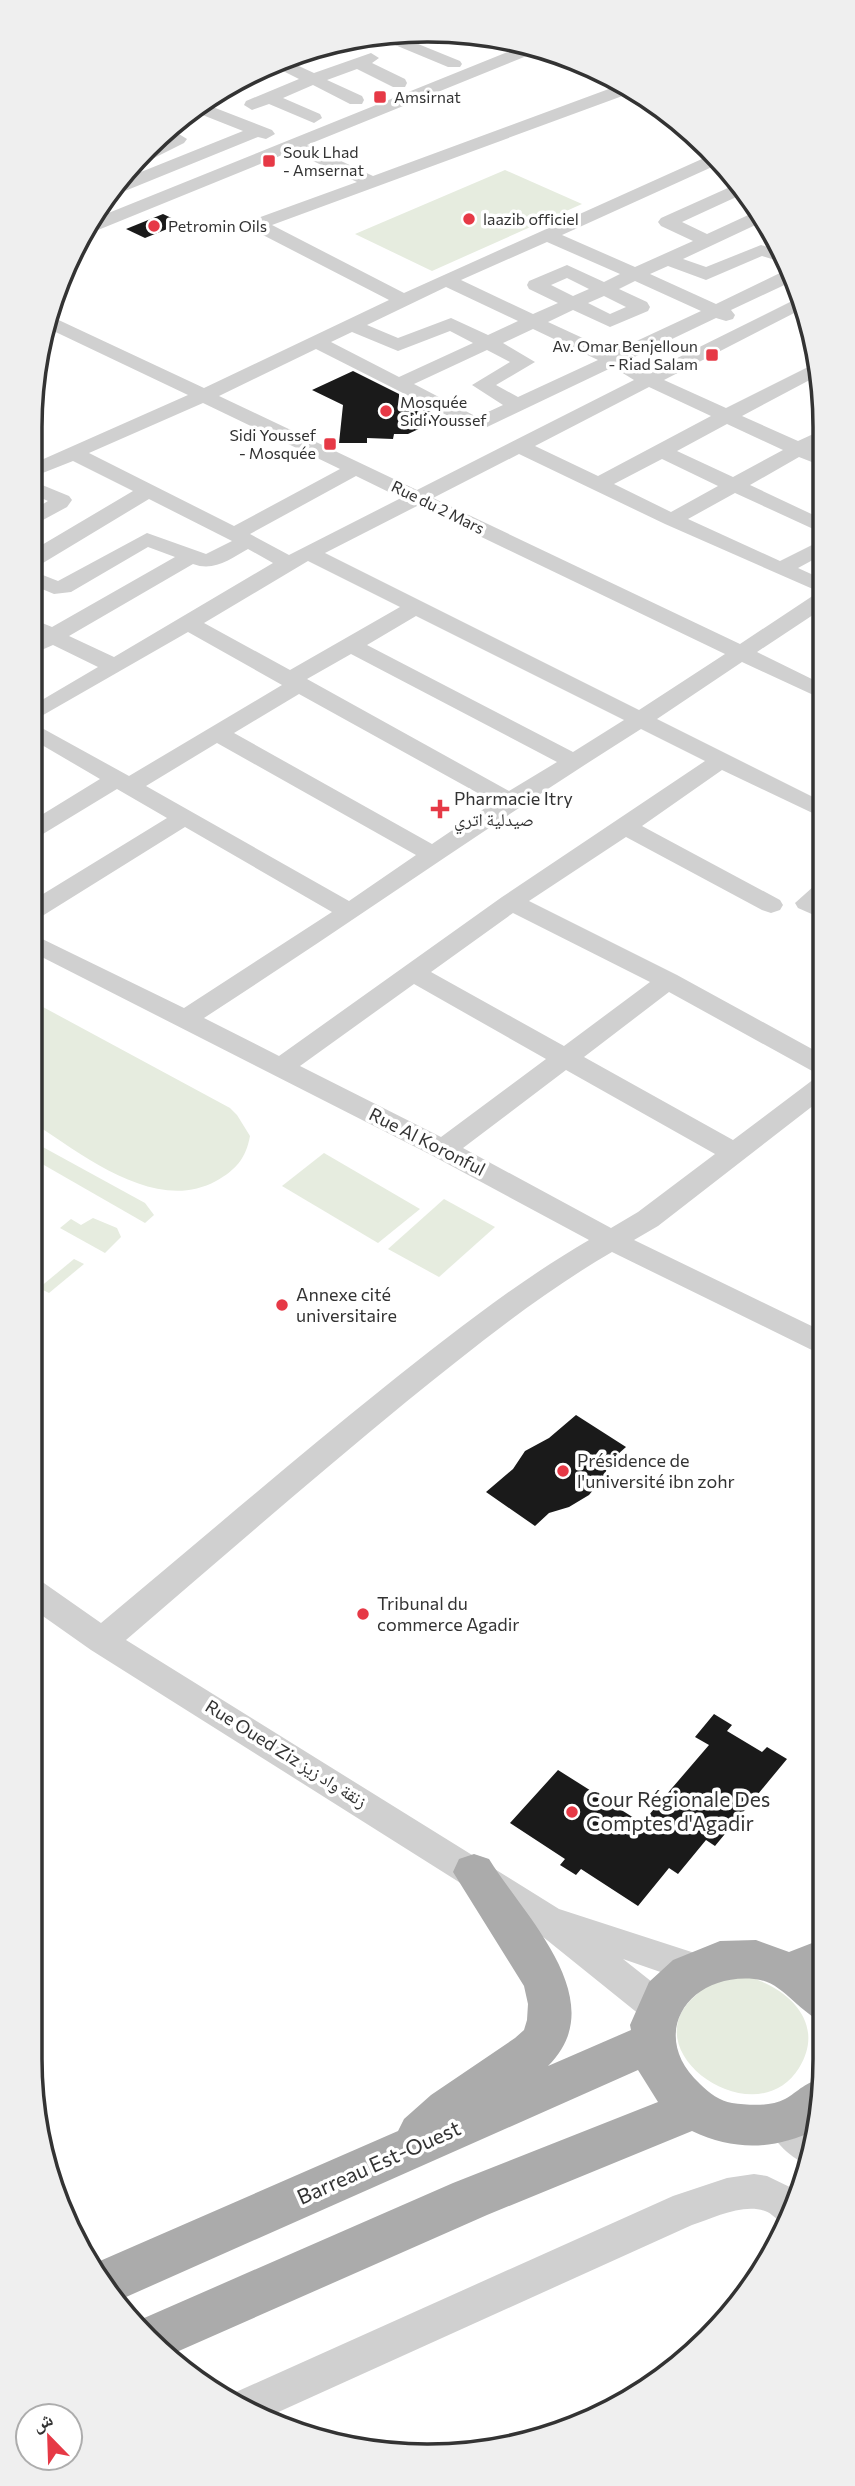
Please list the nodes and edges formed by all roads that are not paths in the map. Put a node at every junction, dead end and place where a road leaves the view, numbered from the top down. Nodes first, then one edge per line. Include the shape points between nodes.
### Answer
1 (403, 43) edge
2 (496, 48) edge
3 (520, 53) edge
4 (454, 64) junction
5 (288, 68) edge
6 (313, 79) junction
7 (400, 83) junction
8 (617, 92) edge
9 (367, 95) junction
10 (208, 111) edge
11 (314, 118) junction
12 (264, 134) junction
13 (293, 145) junction
14 (154, 156) edge
15 (707, 163) edge
16 (180, 168) junction
17 (370, 181) junction
18 (126, 188) edge
19 (732, 192) edge
20 (622, 201) junction
21 (752, 220) edge
22 (102, 222) edge
23 (667, 222) junction
24 (547, 235) junction
25 (706, 240) junction
26 (771, 253) edge
27 (667, 259) junction
28 (634, 274) junction
29 (783, 279) edge
30 (446, 280) junction
31 (603, 289) junction
32 (406, 301) junction
33 (570, 304) junction
34 (794, 307) edge
35 (717, 310) junction
36 (532, 322) junction
37 (56, 324) edge
38 (353, 326) junction
39 (752, 327) junction
40 (316, 342) junction
41 (489, 342) junction
42 (614, 360) junction
43 (809, 373) edge
44 (649, 380) junction
45 (399, 384) junction
46 (205, 395) junction
47 (518, 405) junction
48 (726, 416) junction
49 (813, 441) edge
50 (519, 446) junction
51 (799, 448) junction
52 (662, 451) junction
53 (73, 453) junction
54 (813, 455) edge
55 (42, 467) edge
56 (356, 468) junction
57 (599, 484) junction
58 (733, 485) junction
59 (42, 491) edge
60 (146, 492) junction
61 (417, 497) junction
62 (42, 514) edge
63 (672, 520) junction
64 (813, 523) edge
65 (241, 538) junction
66 (813, 551) edge
67 (42, 554) edge
68 (190, 557) junction
69 (298, 558) junction
70 (781, 569) junction
71 (42, 582) edge
72 (813, 583) edge
73 (813, 606) edge
74 (416, 607) junction
75 (188, 623) junction
76 (42, 630) edge
77 (52, 635) junction
78 (42, 641) edge
79 (350, 645) junction
80 (743, 653) junction
81 (114, 666) junction
82 (295, 682) junction
83 (813, 688) edge
84 (42, 709) edge
85 (641, 719) junction
86 (215, 732) junction
87 (42, 736) edge
88 (721, 760) junction
89 (573, 761) junction
90 (122, 783) junction
91 (510, 801) junction
92 (813, 806) edge
93 (185, 817) junction
94 (42, 826) edge
95 (625, 827) junction
96 (431, 854) junction
97 (511, 902) junction
98 (771, 905) dead end
99 (42, 906) edge
100 (350, 912) junction
101 (42, 947) edge
102 (414, 973) junction
103 (668, 981) junction
104 (186, 1018) junction
105 (565, 1059) junction
106 (813, 1061) edge
107 (281, 1067) junction
108 (813, 1093) edge
109 (443, 1149) junction
110 (734, 1153) junction
111 (612, 1241) junction
112 (813, 1340) edge
113 (42, 1598) edge
114 (102, 1641) junction
115 (474, 1872) junction
116 (544, 1916) junction
117 (808, 1964) edge
118 (695, 1968) junction
119 (813, 1984) edge
120 (655, 2025) junction
121 (693, 2109) junction
122 (806, 2124) edge
123 (396, 2157) junction
124 (786, 2202) edge
125 (112, 2280) edge
126 (160, 2336) edge
127 (254, 2403) edge

1 - 4 street
2 - 4 street
3 - 13 street
4 - 7 street
5 - 6 street
6 - 7 street via 364,61
6 - 9 street
6 - 11 street via 261,101
7 - 9 street
8 - 17 street
9 - 11 street
10 - 12 street
11 - 12 street
12 - 16 street
13 - 17 street
13 - 22 street
14 - 16 street
15 - 20 street
16 - 18 street
17 - 32 street via 264,221 262,226
19 - 23 street
20 - 23 street
20 - 24 street
21 - 25 street
23 - 25 street
24 - 28 street
24 - 30 street
25 - 27 street
26 - 27 street via 761,250 706,274
27 - 28 street
28 - 31 street
28 - 35 street
29 - 35 street
30 - 32 street
30 - 36 street
31 - 33 street
31 - 33 street via 563,271 536,285
31 - 33 street via 641,307 610,321
32 - 38 street
33 - 36 street
34 - 39 street
35 - 39 street
35 - 42 street
36 - 41 street
36 - 42 street
37 - 46 street, Rue du 2 Mars
38 - 40 street
38 - 41 street via 398,345 451,324
39 - 44 street
40 - 45 street
40 - 46 street
41 - 45 street
41 - 47 street via 525,362 482,385
42 - 44 street
42 - 47 street
43 - 48 street
44 - 48 street
44 - 50 street
45 - 47 street via 474,423
46 - 53 street
46 - 56 street, Rue du 2 Mars
48 - 51 street
48 - 52 street
49 - 51 street
50 - 57 street
50 - 61 street
51 - 54 street
51 - 58 street
52 - 57 street
52 - 58 street
53 - 55 street
53 - 60 street
56 - 61 street, Rue du 2 Mars
56 - 65 street
57 - 63 street
58 - 63 street
58 - 64 street
59 - 62 street via 62,500
60 - 65 street
60 - 67 street
61 - 69 street
61 - 80 street, Rue du 2 Mars
63 - 70 street
65 - 68 street via 211,561
65 - 69 street
66 - 70 street
68 - 71 street via 147,539 63,587
68 - 77 street
69 - 74 street
69 - 75 street
70 - 72 street
73 - 80 street
74 - 79 street
74 - 85 street
75 - 81 street
75 - 82 street
76 - 77 street
77 - 78 street
77 - 81 street
79 - 82 street
79 - 89 street
80 - 83 street, Rue du 2 Mars
80 - 85 street
81 - 84 street
82 - 86 street
82 - 91 street
85 - 88 street
85 - 89 street
86 - 90 street
86 - 96 street
87 - 90 street
88 - 92 street
88 - 95 street
89 - 91 street
90 - 93 street
90 - 94 street
91 - 96 street
93 - 99 street
93 - 100 street
95 - 97 street
95 - 98 street
96 - 100 street
97 - 102 street
97 - 103 street
100 - 104 street
101 - 104 street, Rue Al Koronful
102 - 105 street
102 - 107 street
103 - 105 street
103 - 106 street
104 - 107 street, Rue Al Koronful
105 - 109 street
105 - 110 street
107 - 109 street, Rue Al Koronful
108 - 110 street
109 - 111 street, Rue Al Koronful
110 - 111 street via 649,1219
111 - 112 street, Rue Al Koronful
111 - 114 street via 559,1270 478,1328
113 - 114 street, Rue Oued Ziz زنقة واد زيز
114 - 115 street, Rue Oued Ziz زنقة واد زيز
115 - 116 street, Rue Oued Ziz زنقة واد زيز
115 - 123 main road via 549,1989 544,2037 518,2061 455,2103
116 - 118 street, Rue Oued Ziz زنقة واد زيز
116 - 120 street, Rue Oued Ziz زنقة واد زيز
117 - 118 main road via 746,1958
117 - 119 main road
118 - 120 main road via 673,1985
120 - 121 main road via 664,2079
120 - 123 main road, Barreau Est-Ouest
121 - 122 main road via 722,2122 753,2127
121 - 126 main road via 470,2199
123 - 125 main road, Barreau Est-Ouest
124 - 127 street via 749,2190 686,2209

